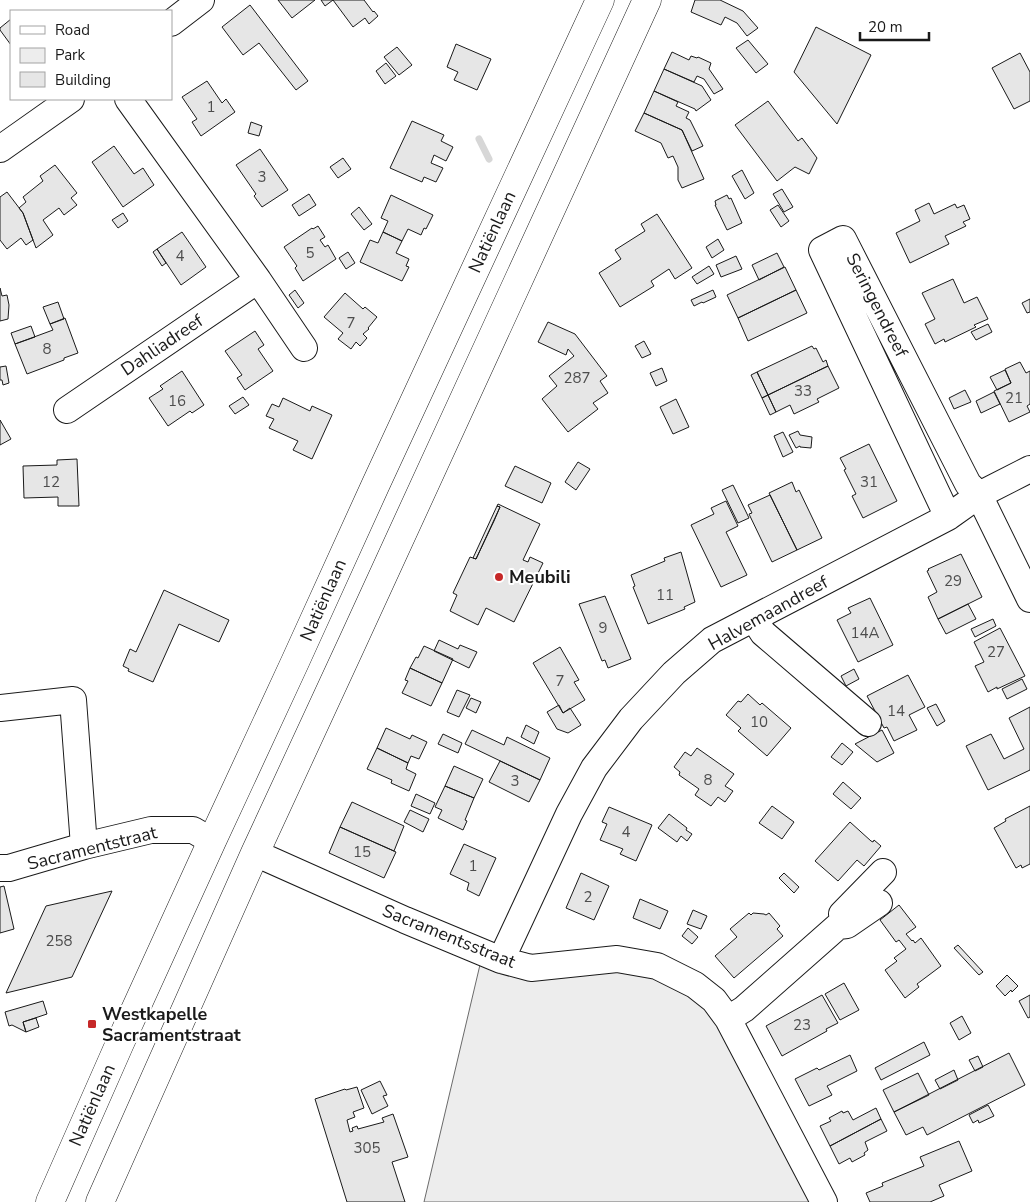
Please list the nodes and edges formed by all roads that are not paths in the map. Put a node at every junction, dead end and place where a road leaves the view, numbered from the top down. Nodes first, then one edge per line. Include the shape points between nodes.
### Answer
1 (201, 0) edge
2 (600, 0) edge
3 (647, 0) edge
4 (172, 23) edge
5 (71, 100) edge
6 (129, 100) edge
7 (0, 149) edge
8 (258, 280) junction
9 (304, 348) dead end
10 (67, 410) dead end
11 (1030, 469) edge
12 (980, 495) junction
13 (948, 517) junction
14 (1030, 599) edge
15 (754, 619) junction
16 (0, 708) edge
17 (868, 723) dead end
18 (212, 841) junction
19 (84, 846) junction
20 (255, 853) junction
21 (0, 868) edge
22 (883, 872) dead end
23 (879, 903) dead end
24 (838, 926) junction
25 (501, 960) junction
26 (728, 1019) junction
27 (50, 1202) edge
28 (100, 1202) edge
29 (824, 1202) edge

1 - 4 street
2 - 18 main road, Natiënlaan
3 - 20 main road
5 - 7 street
6 - 8 street
8 - 9 street
8 - 10 street, Dahliadreef
11 - 12 street, Halvemaandreef
12 - 13 street, Halvemaandreef
12 - 13 street, Seringendreef via 968,484 843,240 822,250
12 - 14 street, Seringendreef
13 - 15 street, Halvemaandreef
15 - 17 street via 763,633
15 - 25 street, Halvemaandreef via 712,640 674,672 631,719 594,768
16 - 19 street via 73,700
18 - 19 street, Sacramentstraat via 193,830 151,830
18 - 27 main road, Natiënlaan
19 - 21 street, Sacramentstraat
20 - 25 street, Sacramentsstraat
20 - 28 main road
22 - 24 street via 839,917
23 - 24 street via 847,925
24 - 26 street via 744,1009
25 - 26 street, Sacramentsstraat via 530,968 617,959 657,966 695,985 714,1000
26 - 29 street, Sacramentsstraat

